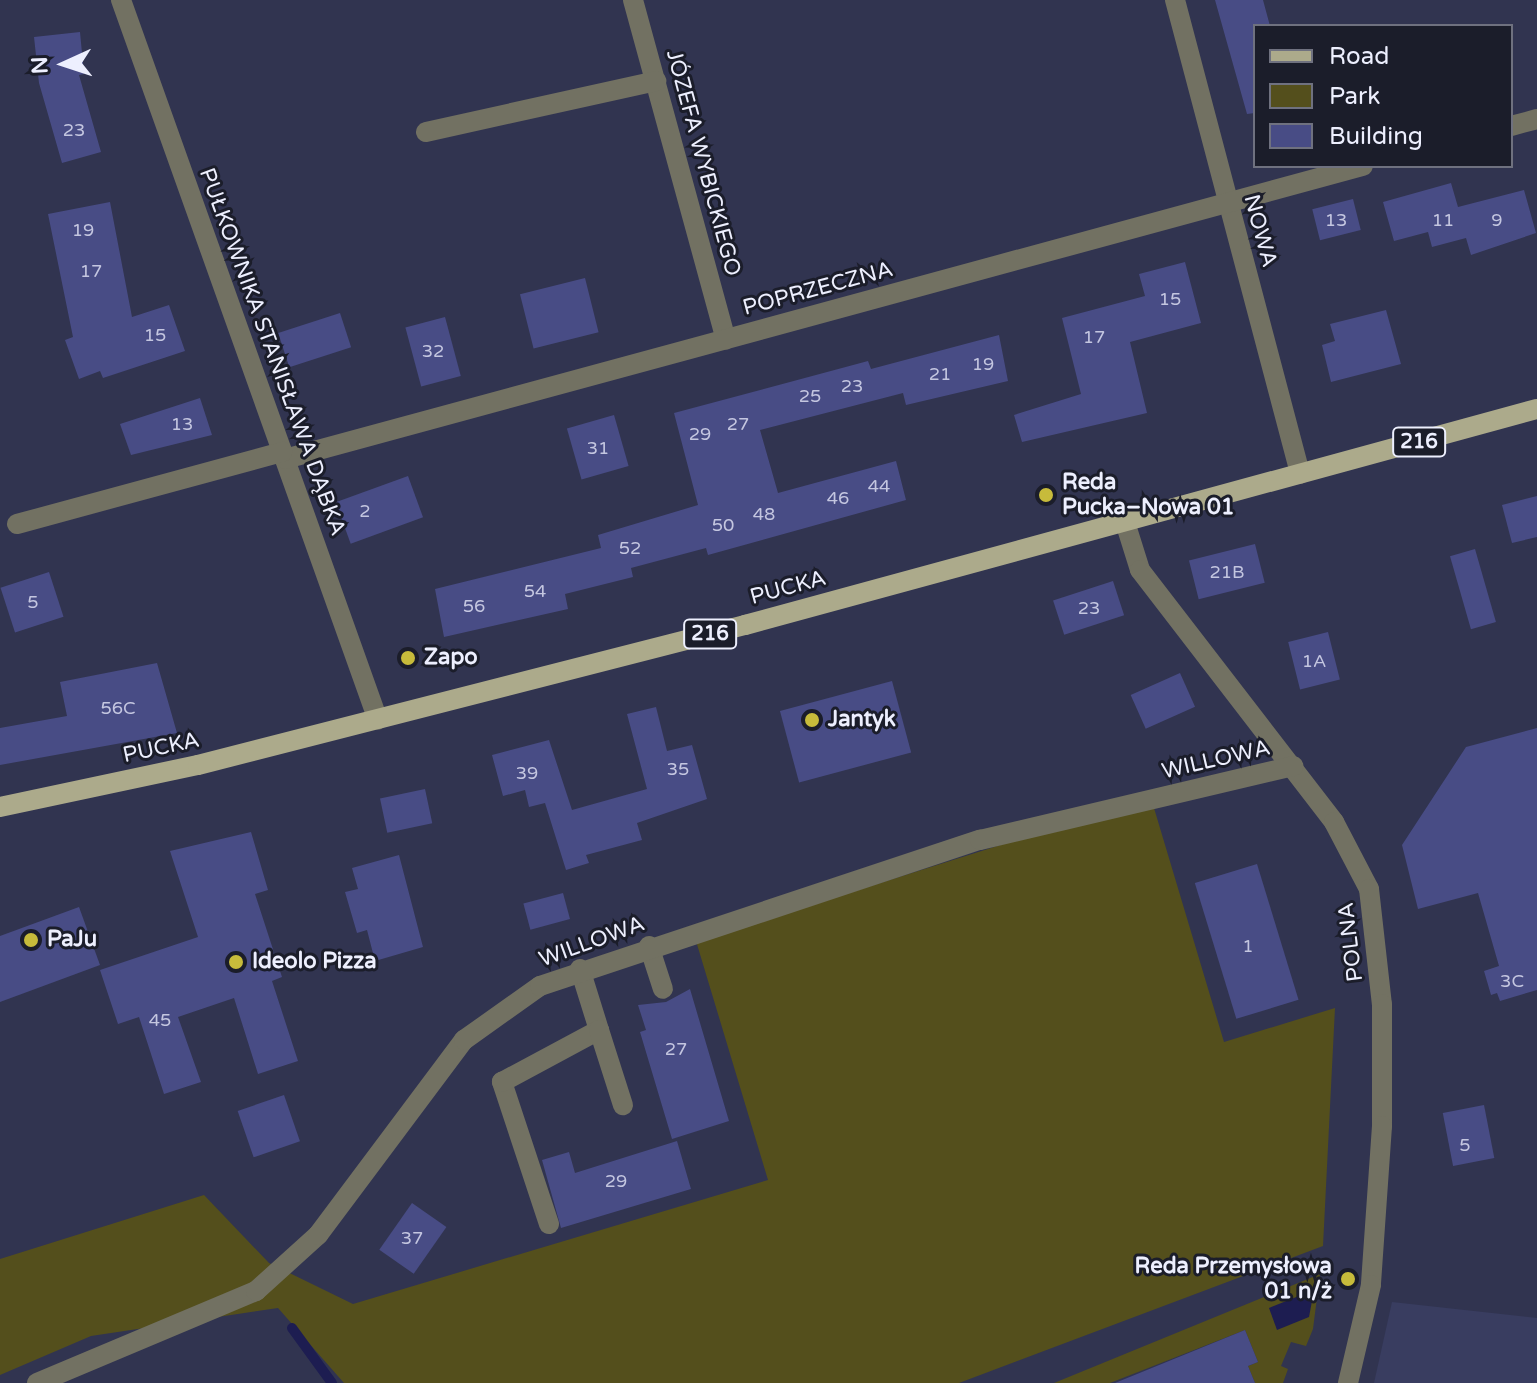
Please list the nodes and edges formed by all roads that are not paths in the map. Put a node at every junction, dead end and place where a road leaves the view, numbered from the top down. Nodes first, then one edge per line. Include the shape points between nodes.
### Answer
1 (121, 0) edge
2 (633, 0) edge
3 (1175, 0) edge
4 (656, 81) junction
5 (1537, 119) edge
6 (1513, 125) edge
7 (426, 132) dead end
8 (1356, 168) edge
9 (1228, 203) junction
10 (726, 339) junction
11 (1537, 409) edge
12 (284, 455) junction
13 (1300, 474) junction
14 (1125, 522) junction
15 (17, 524) dead end
16 (378, 720) junction
17 (1293, 766) junction
18 (0, 807) edge
19 (649, 946) junction
20 (580, 969) junction
21 (663, 989) dead end
22 (599, 1030) junction
23 (623, 1105) dead end
24 (549, 1224) dead end
25 (37, 1383) edge
26 (1348, 1383) edge

1 - 12 street, PUŁKOWNIKA STANISŁAWA DĄBKA
2 - 4 street, JÓZEFA WYBICKIEGO
3 - 9 street, NOWA
4 - 7 street
4 - 10 street, JÓZEFA WYBICKIEGO
5 - 6 street
8 - 9 street, POPRZECZNA
9 - 10 street, POPRZECZNA
9 - 13 street, NOWA
10 - 12 street, POPRZECZNA
11 - 13 main road, PUCKA / 216
12 - 15 street, POPRZECZNA
12 - 16 street, PUŁKOWNIKA STANISŁAWA DĄBKA
13 - 14 main road, PUCKA / 216
14 - 16 main road, PUCKA / 216
14 - 17 street, POLNA via 1140,570
16 - 18 main road, PUCKA / 216
17 - 19 street, WILLOWA via 980,840
17 - 26 street, POLNA via 1334,822 1369,889 1377,945 1382,1126 1371,1285
19 - 20 street, WILLOWA
19 - 21 street
20 - 22 street
20 - 25 street, WILLOWA via 540,986 464,1040 318,1235 256,1291
22 - 23 street
22 - 24 street via 502,1082

